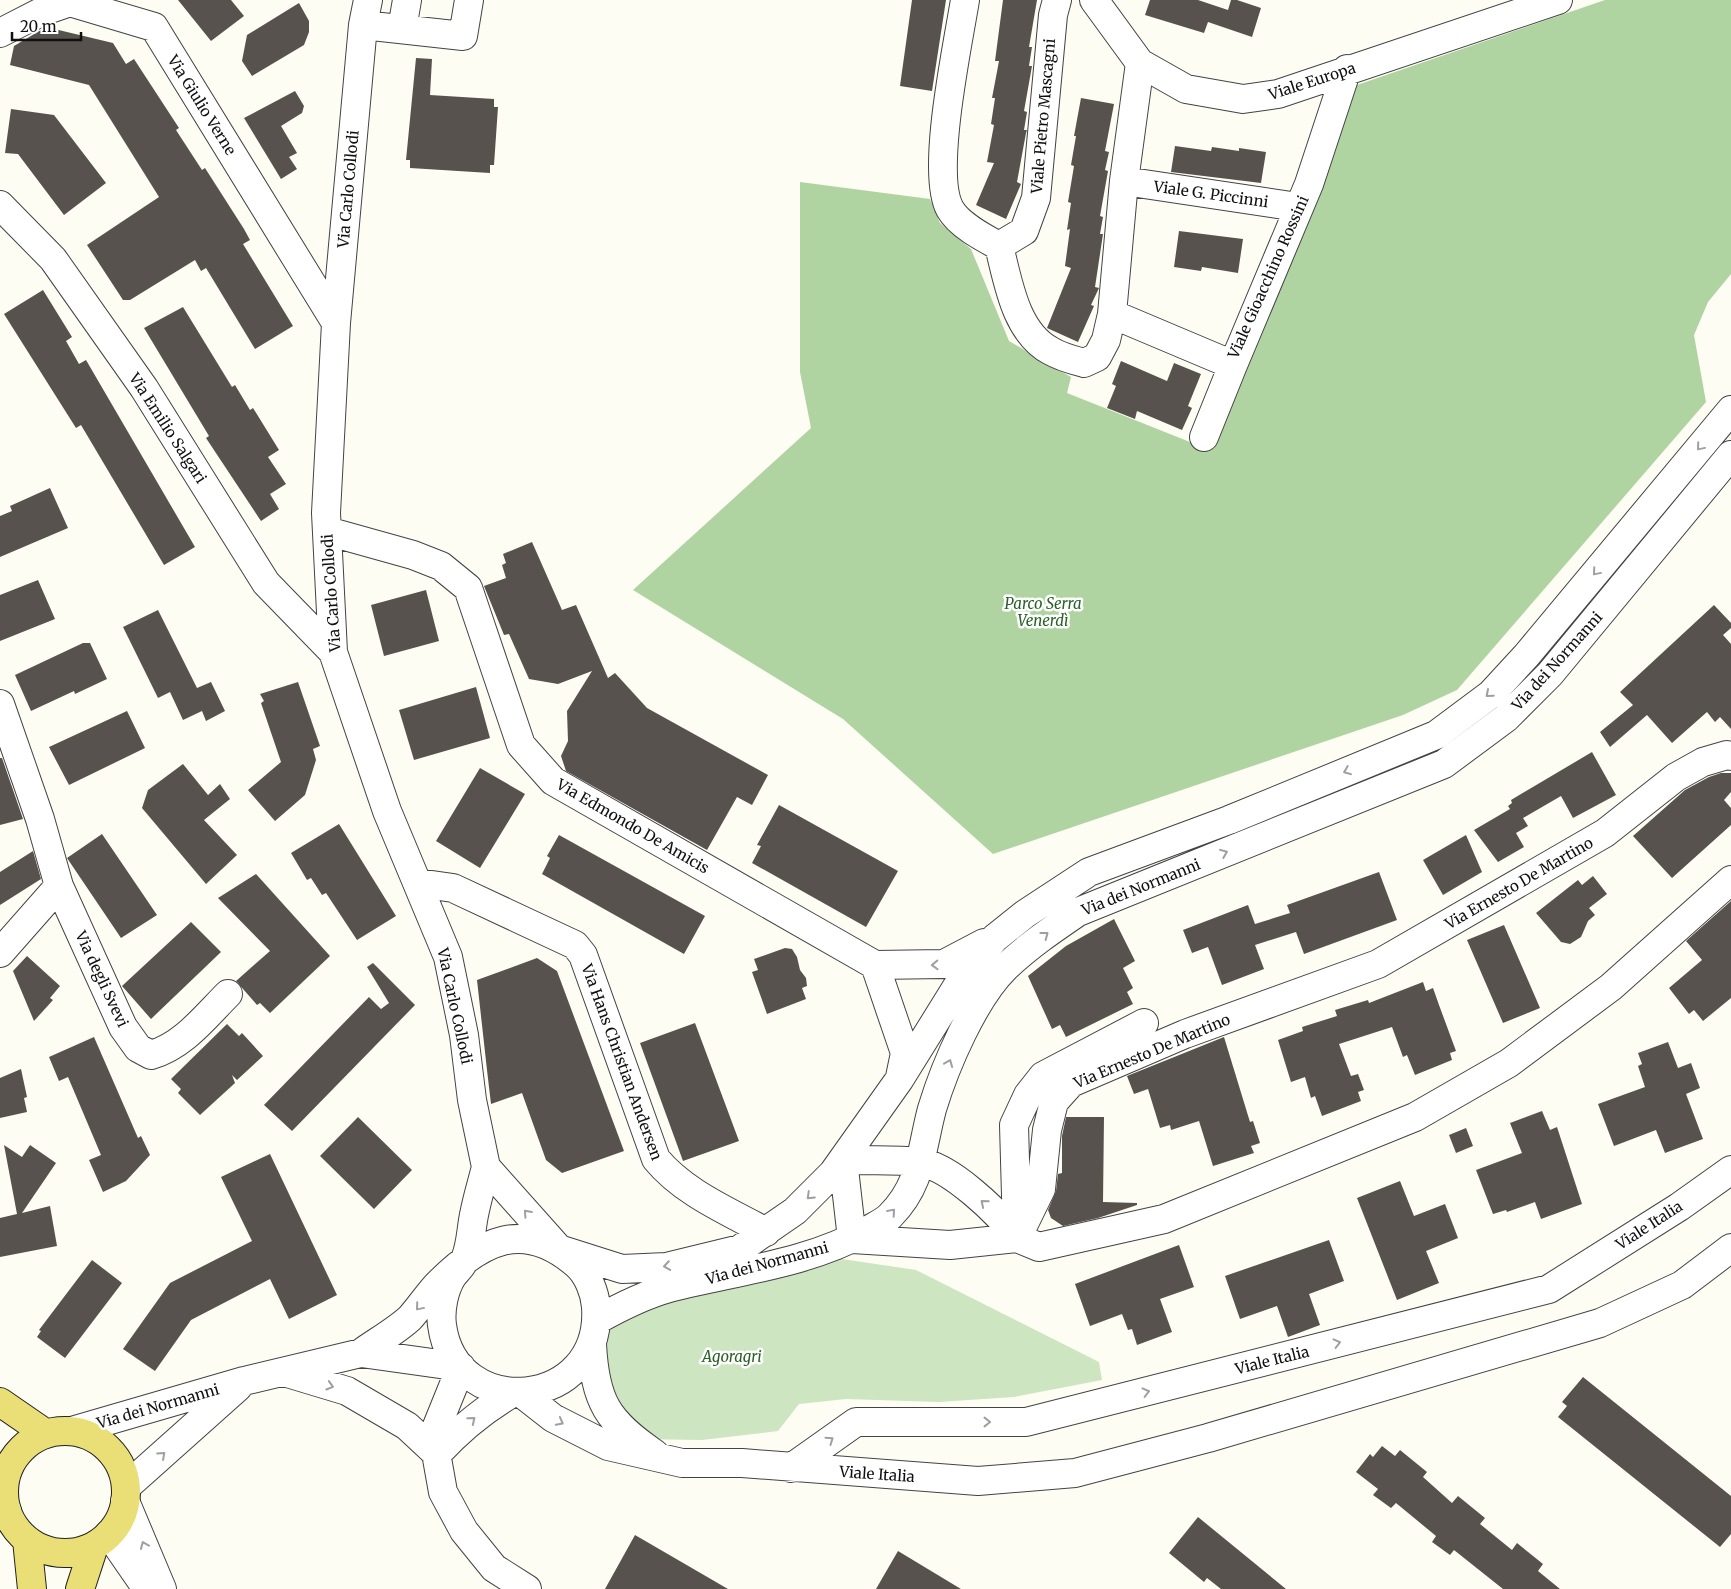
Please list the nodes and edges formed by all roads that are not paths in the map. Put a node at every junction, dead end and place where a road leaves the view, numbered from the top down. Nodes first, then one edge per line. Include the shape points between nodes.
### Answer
1 (136, 0) edge
2 (407, 0) edge
3 (469, 0) edge
4 (964, 0) edge
5 (1057, 0) edge
6 (1094, 0) edge
7 (1558, 0) edge
8 (60, 3) edge
9 (363, 8) edge
10 (154, 27) junction
11 (402, 30) junction
12 (0, 33) edge
13 (1140, 63) junction
14 (1347, 69) junction
15 (1124, 181) junction
16 (0, 205) edge
17 (1298, 207) junction
18 (999, 246) junction
19 (1112, 314) junction
20 (336, 323) junction
21 (1233, 365) junction
22 (1731, 410) edge
23 (1204, 437) dead end
24 (1731, 455) edge
25 (327, 531) junction
26 (333, 652) junction
27 (0, 704) edge
28 (1731, 756) edge
29 (1731, 880) edge
30 (418, 883) junction
31 (60, 886) junction
32 (995, 938) junction
33 (0, 952) edge
34 (876, 965) junction
35 (228, 994) dead end
36 (1144, 1023) dead end
37 (899, 1080) junction
38 (842, 1160) junction
39 (920, 1162) junction
40 (486, 1167) junction
41 (1731, 1170) edge
42 (766, 1232) junction
43 (1017, 1238) junction
44 (852, 1239) junction
45 (1731, 1248) edge
46 (559, 1249) junction
47 (465, 1260) junction
48 (594, 1332) junction
49 (361, 1353) junction
50 (461, 1366) junction
51 (283, 1372) junction
52 (244, 1381) junction
53 (517, 1393) junction
54 (0, 1402) edge
55 (72, 1430) junction
56 (45, 1433) junction
57 (437, 1454) junction
58 (662, 1459) junction
59 (3, 1467) edge
60 (790, 1468) junction
61 (126, 1494) junction
62 (3, 1509) edge
63 (27, 1540) junction
64 (102, 1540) junction
65 (32, 1589) edge
66 (80, 1589) edge
67 (147, 1589) edge
68 (162, 1589) edge
69 (527, 1589) edge

1 - 10 street, Via Giulio Verne
2 - 11 street
3 - 11 street via 463,36
4 - 18 street via 942,156 944,186 950,210 974,232
5 - 18 street, Viale Pietro Mascagni via 1036,198 1024,230
6 - 13 street, Viale Europa
7 - 14 street, Viale Europa
8 - 10 street via 70,2
8 - 12 street
9 - 11 street
9 - 20 street, Via Carlo Collodi
10 - 20 street, Via Giulio Verne
13 - 14 street, Viale Europa via 1186,89 1243,99 1278,94
13 - 15 street
14 - 17 street, Viale Gioacchino Rossini via 1309,184
15 - 17 street, Viale G. Piccinni
15 - 19 street
16 - 26 street, Via Emilio Salgari via 53,259 144,388 266,583
17 - 21 street, Viale Gioacchino Rossini
18 - 19 street via 1013,299 1028,330 1050,351 1084,364 1097,357 1106,340
19 - 21 street, Viale Gioacchino Rossini
20 - 25 street, Via Carlo Collodi
21 - 23 street
22 -> 32 street, Via dei Normanni via 1526,656 1491,694 1436,735 1229,820 1090,872 1025,914
39 -> 24 street, Via dei Normanni via 932,1109 949,1061 976,1006 1005,968 1045,934 1078,912 1444,764 1506,718 1550,674
25 - 26 street, Via Carlo Collodi
25 - 34 street, Via Edmondo De Amicis via 441,566 468,588 521,745 553,781
26 - 30 street, Via Carlo Collodi via 387,811
27 - 31 street, Via degli Svevi
28 - 43 street, Via Ernesto De Martino via 1704,762 1676,777 1605,833 1378,964 1185,1034 1070,1083 1054,1102 1047,1130 1041,1189
29 - 43 street via 1611,987 1509,1063 1415,1117 1164,1219 1039,1247
30 - 40 street, Via Carlo Collodi via 448,957
30 - 42 street, Via Hans Christian Andersen via 454,888 576,945 583,955 656,1160 688,1189
31 - 33 street
31 - 35 street, Via degli Svevi via 118,1018 138,1048 151,1055 165,1051 184,1038
32 -> 34 street via 944,964
32 - 37 street, Via dei Normanni via 968,969
34 - 37 street via 905,1053
36 - 43 street via 1043,1076 1028,1095 1014,1126
37 - 38 street, Via dei Normanni
38 - 39 street
38 -> 42 street, Via dei Normanni via 833,1174 795,1211
38 - 44 street
43 -> 39 street via 1004,1220 948,1172
44 -> 39 street, Via dei Normanni via 889,1217 914,1184
46 -> 40 street
40 - 47 street
60 -> 41 street, Viale Italia via 856,1422 1026,1422 1549,1289 1679,1207
42 -> 46 street, Via dei Normanni via 740,1249 666,1267 622,1268
43 - 44 street via 950,1245
44 - 48 street, Via dei Normanni via 774,1264 668,1288 625,1304
45 - 60 street, Viale Italia via 1682,1286 1600,1322 1208,1438 1075,1473 978,1481
46 - 47 street via 536,1240 510,1239 486,1246
46 - 48 street via 579,1266 590,1282 596,1300
47 -> 49 street via 409,1319
47 - 50 street via 451,1278 443,1301 442,1324 448,1347
48 - 53 street via 580,1364 564,1380 544,1390
48 - 58 street, Viale Italia via 594,1378 607,1412 633,1439
49 - 50 street
49 - 51 street, Via dei Normanni
50 - 53 street via 478,1381
50 - 57 street via 433,1436
51 - 52 street, Via dei Normanni
51 -> 57 street via 348,1391 407,1426
52 - 55 street, Via dei Normanni
61 -> 52 street, Via dei Normanni
57 -> 53 street via 456,1433 489,1407
53 -> 58 street, Viale Italia via 553,1418 608,1446
54 - 56 main road
55 - 56 main road
55 - 61 main road via 92,1437 109,1450 124,1474
56 - 59 main road via 23,1447
57 - 69 street via 443,1492 464,1531 494,1568
58 - 60 street, Viale Italia via 682,1463 742,1463
59 - 62 main road
61 - 64 main road via 120,1519
68 -> 61 street
62 - 63 main road
63 - 64 main road via 39,1547 67,1553
63 - 65 main road
64 - 66 main road
64 - 67 street

